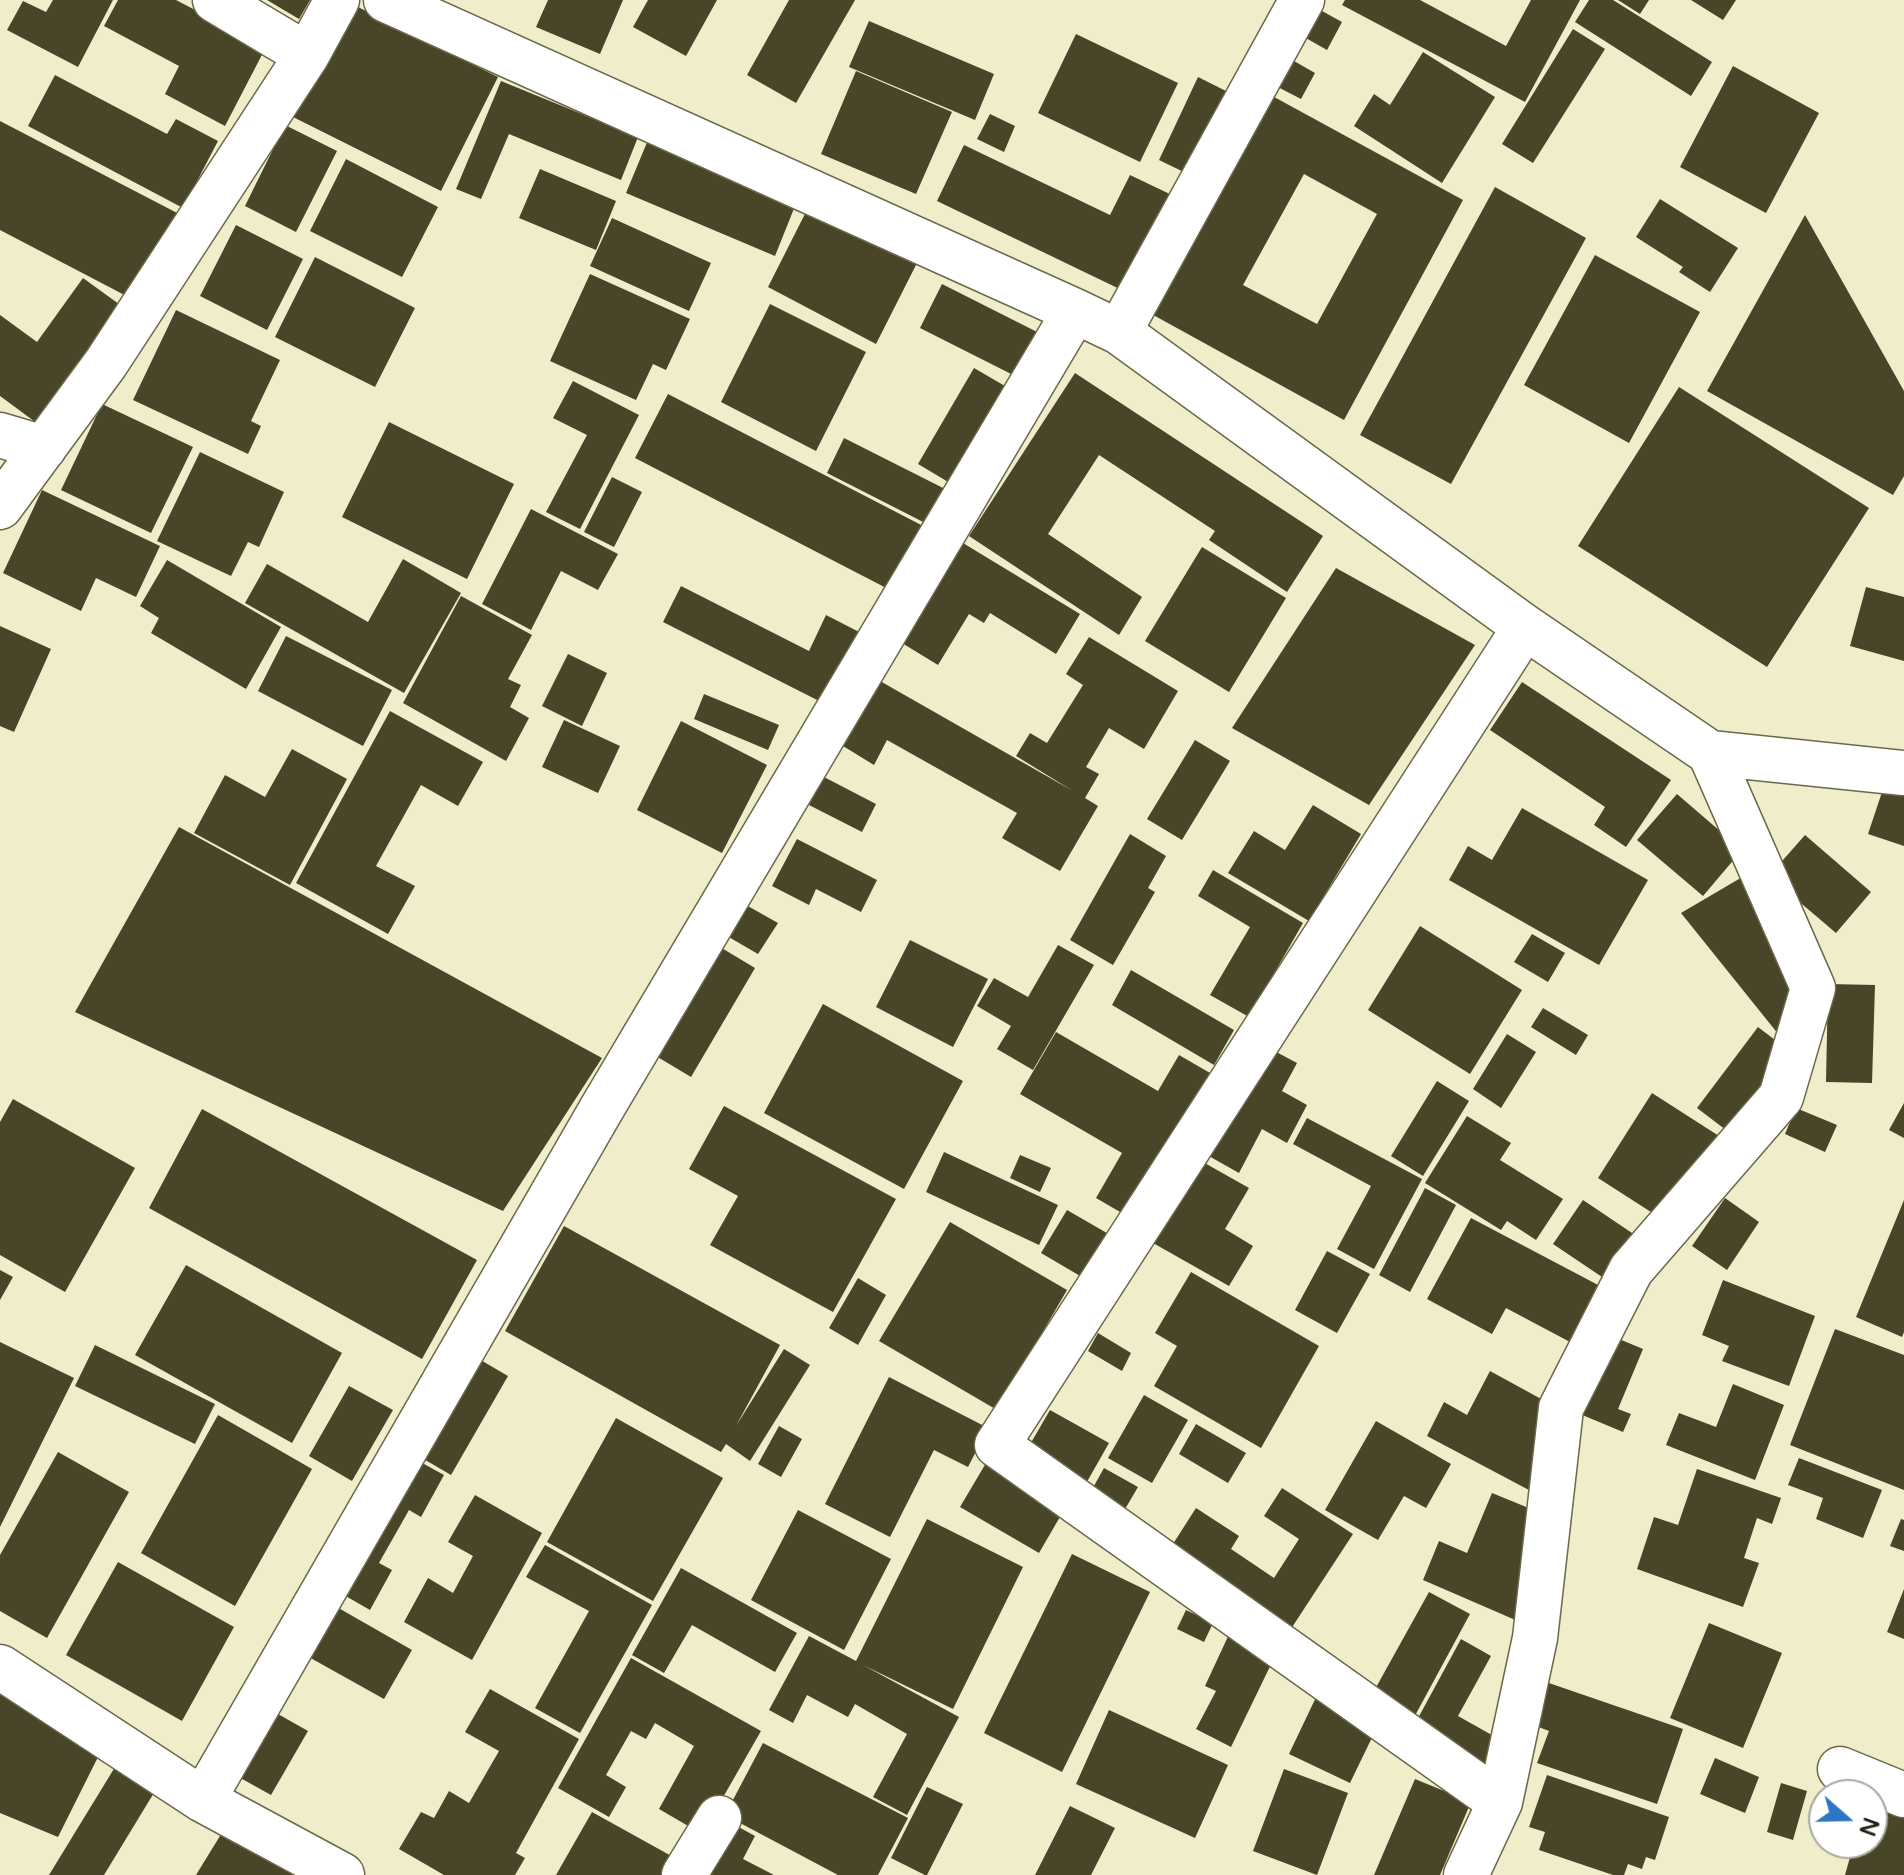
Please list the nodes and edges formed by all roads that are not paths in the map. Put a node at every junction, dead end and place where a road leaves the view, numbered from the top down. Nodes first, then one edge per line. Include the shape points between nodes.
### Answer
1 (215, 0) edge
2 (337, 0) edge
3 (386, 0) edge
4 (1302, 0) edge
5 (307, 55) junction
6 (1075, 311) junction
7 (1119, 332) junction
8 (0, 435) edge
9 (44, 448) junction
10 (0, 507) edge
11 (1525, 627) junction
12 (1710, 753) junction
13 (1904, 773) edge
14 (0, 1667) edge
15 (1840, 1769) dead end
16 (1904, 1795) edge
17 (203, 1800) junction
18 (1500, 1802) junction
19 (719, 1818) dead end
20 (342, 1875) edge
21 (684, 1875) edge
22 (1466, 1875) edge

1 - 5 street
2 - 5 street
3 - 6 street
4 - 7 street
5 - 9 street via 106,363
6 - 7 street
6 - 17 street via 602,1108
7 - 11 street
8 - 9 street
9 - 10 street
11 - 12 street
11 - 18 street via 997,1445
12 - 13 street
12 - 18 street via 1813,988 1781,1097 1631,1270 1561,1408 1535,1638
14 - 17 street
15 - 16 street
17 - 20 street
18 - 22 street
19 - 21 street

